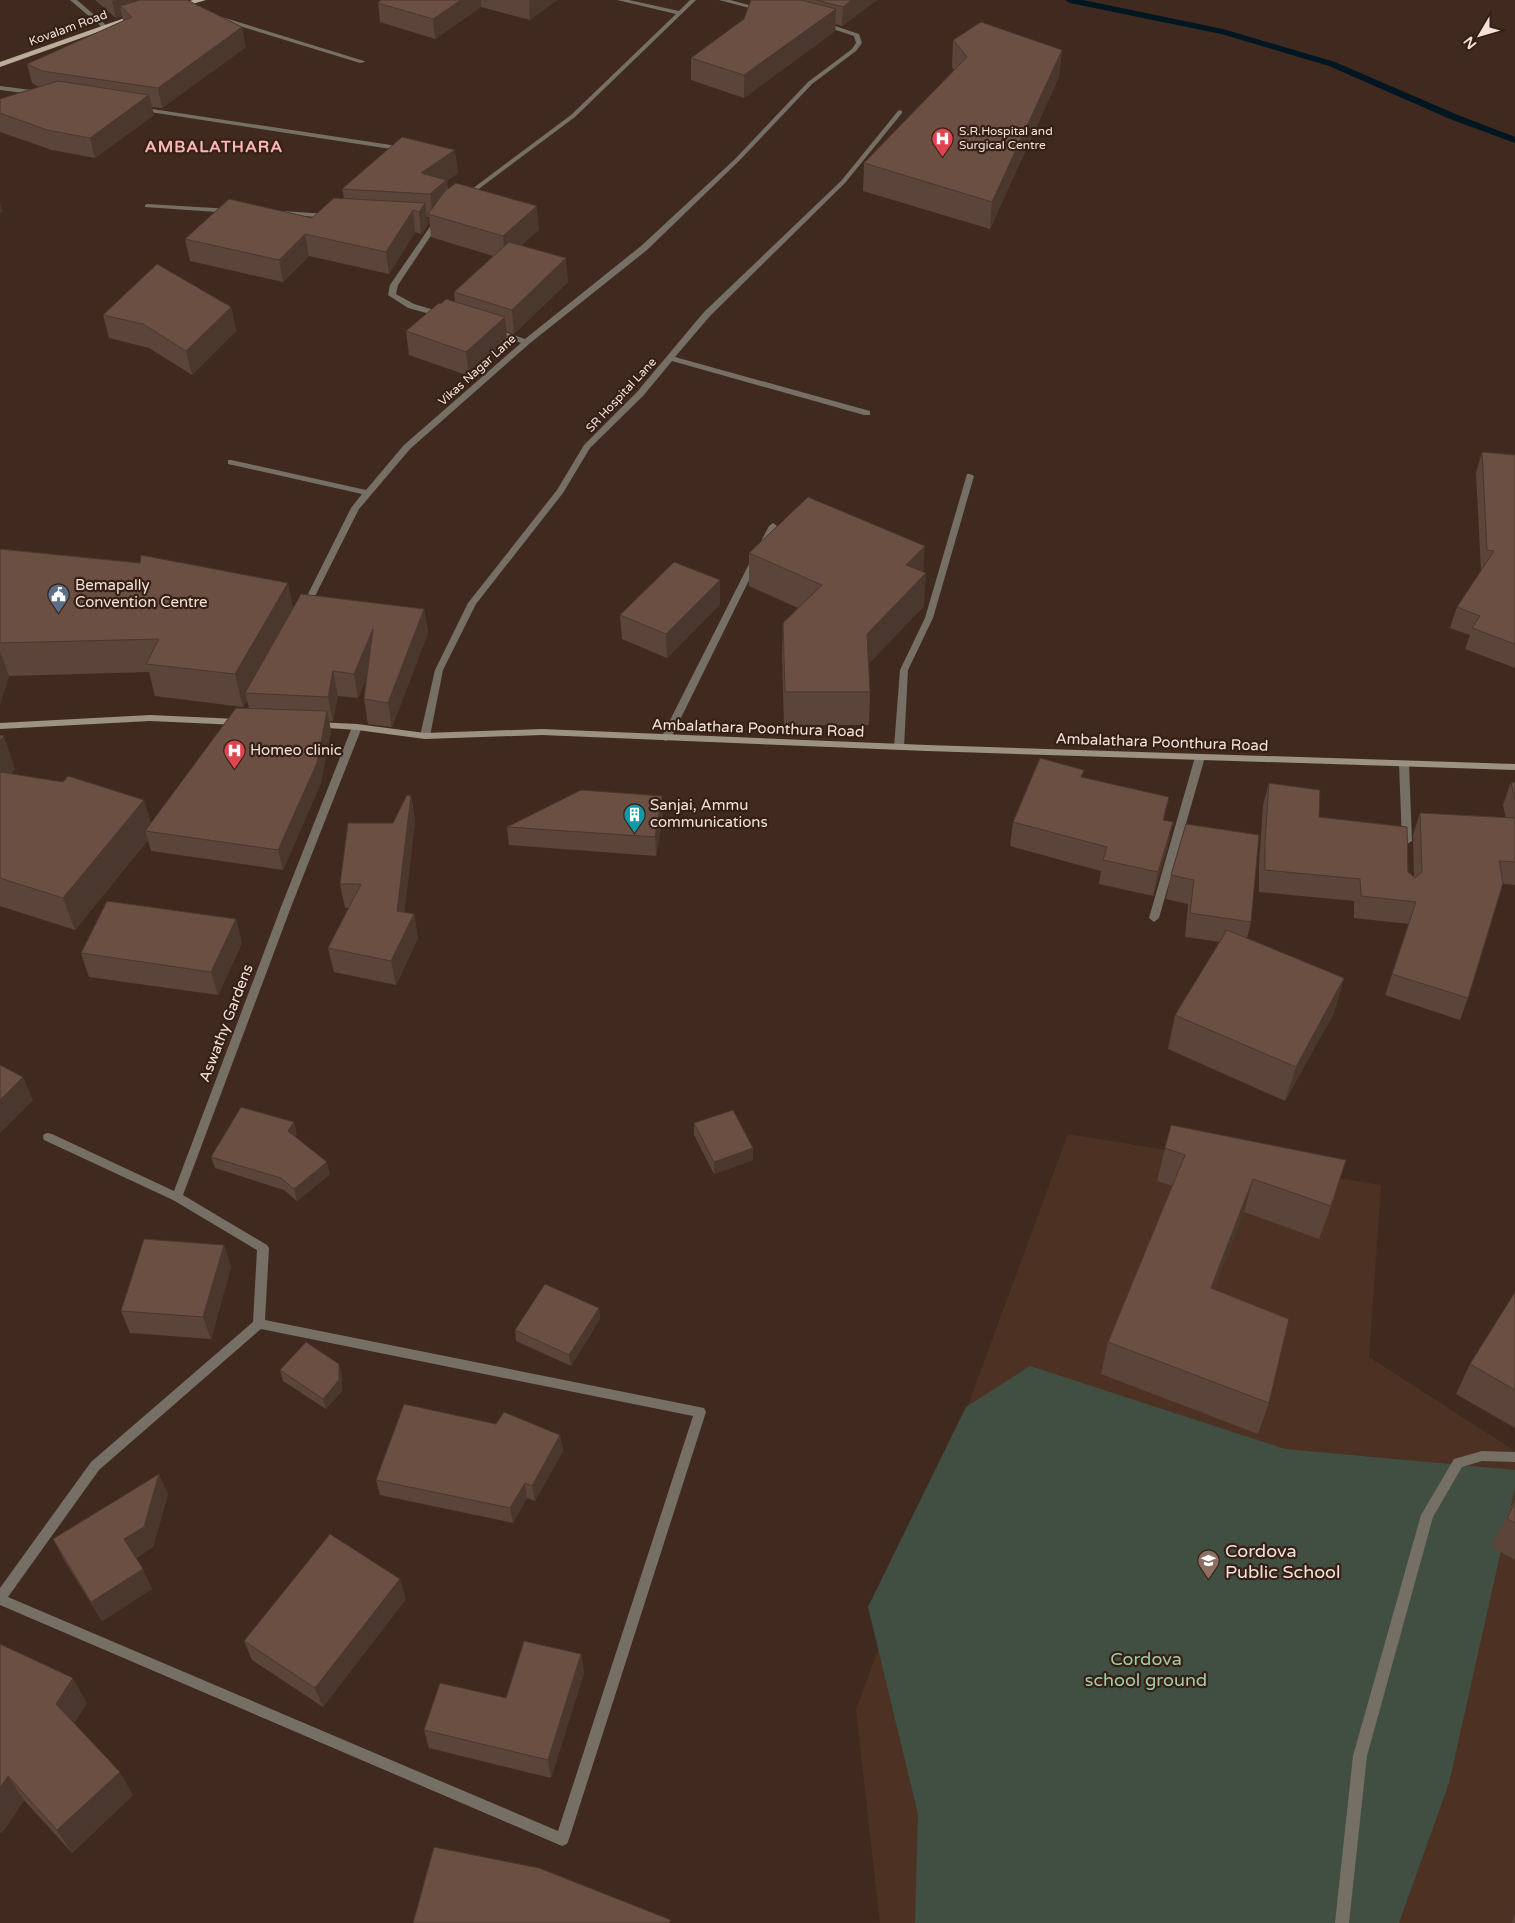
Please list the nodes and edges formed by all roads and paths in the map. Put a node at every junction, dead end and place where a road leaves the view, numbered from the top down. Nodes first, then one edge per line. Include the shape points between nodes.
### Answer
1 (73, 0) edge
2 (202, 0) edge
3 (620, 0) edge
4 (693, 0) edge
5 (722, 0) edge
6 (178, 6) junction
7 (166, 9) edge
8 (768, 11) edge
9 (196, 12) edge
10 (150, 13) edge
11 (680, 13) junction
12 (215, 17) edge
13 (814, 22) edge
14 (105, 27) junction
15 (362, 62) dead end
16 (0, 64) edge
17 (0, 88) edge
18 (49, 95) edge
19 (127, 107) edge
20 (900, 112) dead end
21 (410, 150) edge
22 (460, 201) edge
23 (147, 206) dead end
24 (237, 211) edge
25 (444, 212) edge
26 (277, 213) edge
27 (336, 216) edge
28 (426, 221) dead end
29 (436, 221) junction
30 (447, 317) edge
31 (491, 331) edge
32 (526, 342) junction
33 (671, 358) junction
34 (867, 413) dead end
35 (231, 462) dead end
36 (970, 476) dead end
37 (368, 493) junction
38 (773, 526) dead end
39 (302, 614) edge
40 (246, 720) edge
41 (309, 725) edge
42 (0, 726) edge
43 (357, 727) junction
44 (424, 736) junction
45 (666, 738) junction
46 (899, 747) junction
47 (1200, 757) junction
48 (1404, 764) junction
49 (1515, 767) edge
50 (1407, 854) edge
51 (1154, 918) dead end
52 (48, 1137) dead end
53 (177, 1197) junction
54 (259, 1324) junction
55 (1515, 1457) edge
56 (0, 1599) edge
57 (1342, 1923) edge

1 - 14 street
2 - 6 main road
3 - 11 street
4 - 11 street
5 - 8 street
6 - 7 main road
6 - 9 street
10 - 14 main road, Kovalam Road
11 - 22 street via 573,116
12 - 15 street
13 - 32 street via 857,35 859,43 810,83 737,160 644,248
14 - 16 main road, Kovalam Road
17 - 18 street
19 - 21 street
20 - 33 street, SR Hospital Lane via 843,182 707,314
23 - 24 street
25 - 29 street
26 - 27 street
28 - 29 street
29 - 30 street via 394,285 392,296 411,306
31 - 32 street, Vikas Nagar Lane
32 - 37 street, Vikas Nagar Lane via 407,447
33 - 34 street
33 - 44 street, SR Hospital Lane via 587,447 560,491 472,603 439,670
35 - 37 street
36 - 46 street via 929,618 904,670
37 - 39 street, Vikas Nagar Lane via 355,508
38 - 45 street
40 - 42 main road via 150,718
41 - 43 main road, Ambalathara Poonthura Road
43 - 44 main road, Ambalathara Poonthura Road
43 - 53 street, Aswathy Gardens
44 - 45 main road, Ambalathara Poonthura Road via 542,732
45 - 46 main road, Ambalathara Poonthura Road
46 - 47 main road, Ambalathara Poonthura Road
47 - 48 main road, Ambalathara Poonthura Road
47 - 51 street
48 - 49 main road, Ambalathara Poonthura Road
48 - 50 street
52 - 53 street
53 - 54 street via 262,1248
54 - 56 street via 95,1466
54 - 56 street via 700,1412 562,1838
55 - 57 street via 1482,1456 1458,1463 1427,1516 1360,1756

